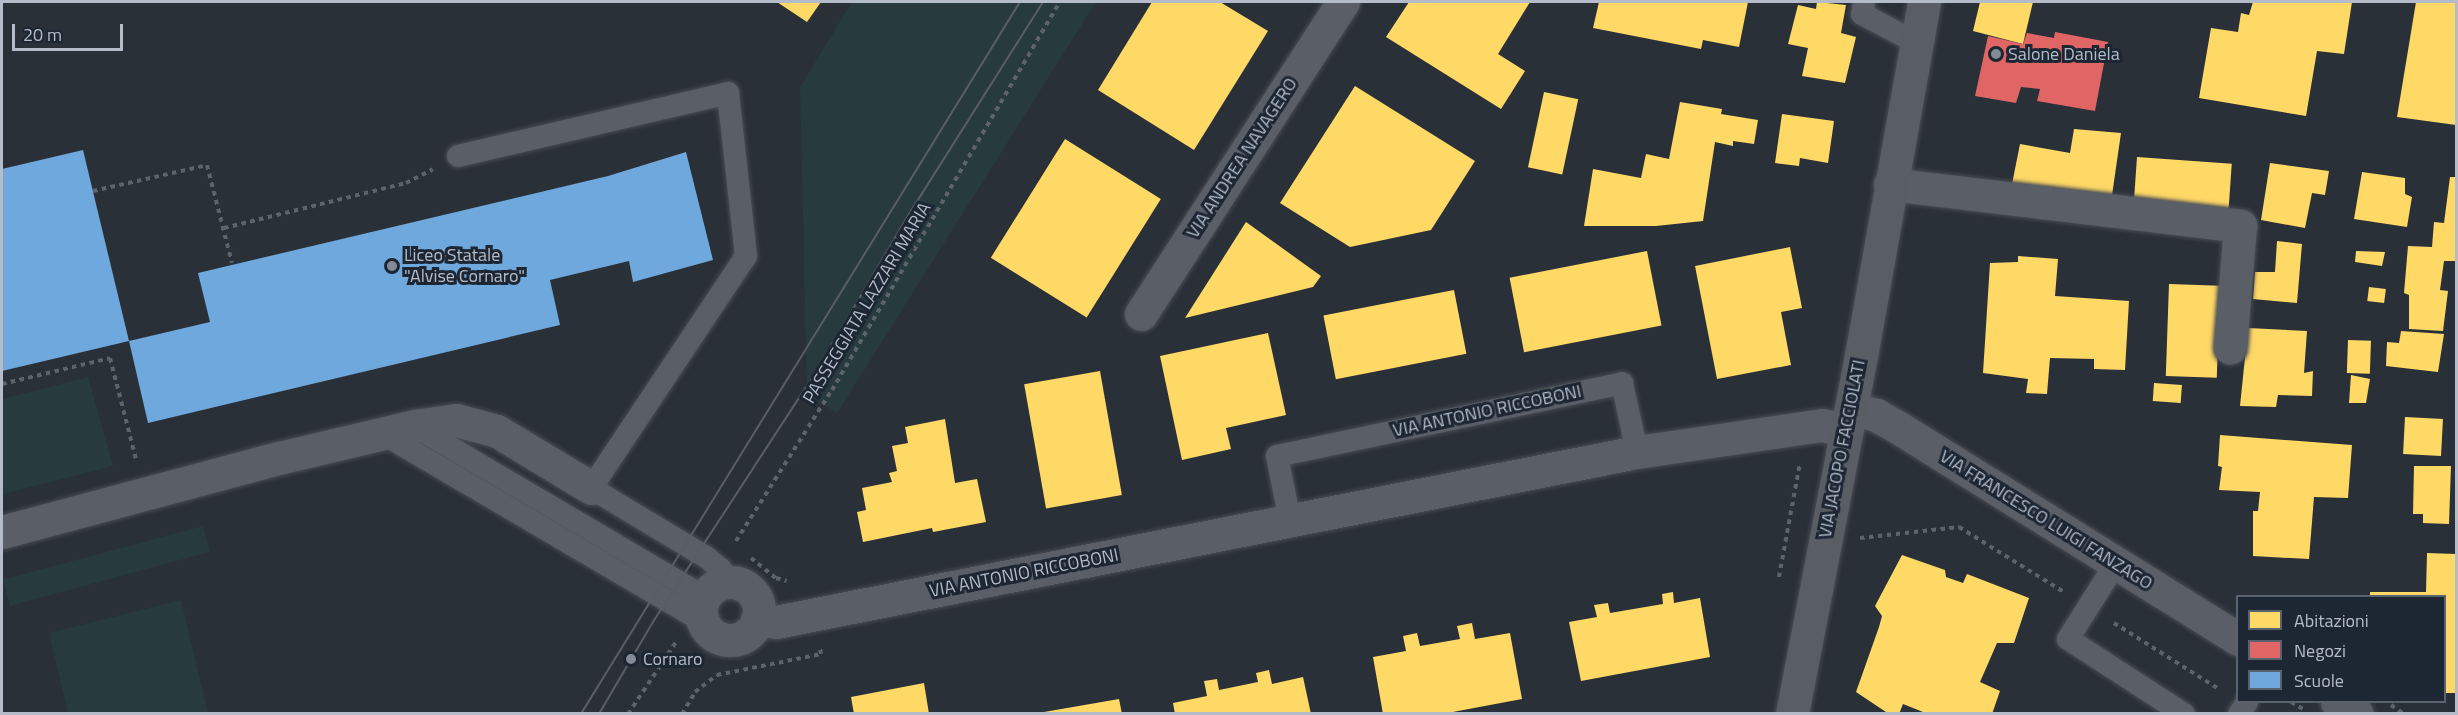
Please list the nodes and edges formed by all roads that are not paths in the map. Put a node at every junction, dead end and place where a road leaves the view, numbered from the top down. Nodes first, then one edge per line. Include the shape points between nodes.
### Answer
1 (1343, 2) edge
2 (1864, 2) edge
3 (1924, 2) edge
4 (1917, 43) junction
5 (458, 156) road end
6 (1890, 184) junction
7 (1141, 314) dead end
8 (2229, 348) dead end
9 (1849, 419) junction
10 (400, 430) junction
11 (1637, 452) junction
12 (591, 488) junction
13 (1290, 521) junction
14 (2, 532) edge
15 (2116, 563) junction
16 (708, 605) junction
17 (758, 619) junction
18 (2236, 638) edge
19 (2339, 703) edge
20 (1791, 714) edge
21 (2184, 714) edge
22 (2357, 714) edge

1 - 7 street, VIA ANDREA NAVAGERO
2 - 4 lane via 1862,14
3 - 4 main road, VIA JACOPO FACCIOLATI
4 - 6 main road, VIA JACOPO FACCIOLATI
5 - 12 lane via 728,93 746,256
6 - 8 street via 2240,226
6 - 9 main road, VIA JACOPO FACCIOLATI
9 - 11 street, VIA ANTONIO RICCOBONI
9 - 15 street, VIA FRANCESCO LUIGI FANZAGO via 1876,415
9 - 20 main road, VIA JACOPO FACCIOLATI
10 - 12 street via 456,420 497,432
10 - 14 street
10 - 16 lane
10 - 16 lane
11 - 13 street, VIA ANTONIO RICCOBONI
11 - 13 lane, VIA ANTONIO RICCOBONI via 1622,383 1276,456
12 - 16 lane via 721,569
13 - 17 street, VIA ANTONIO RICCOBONI via 776,622
15 - 18 street, VIA FRANCESCO LUIGI FANZAGO
15 - 21 lane via 2068,639
16 - 17 street via 737,583 752,593
16 - 17 street via 717,637 745,635
19 - 22 street

